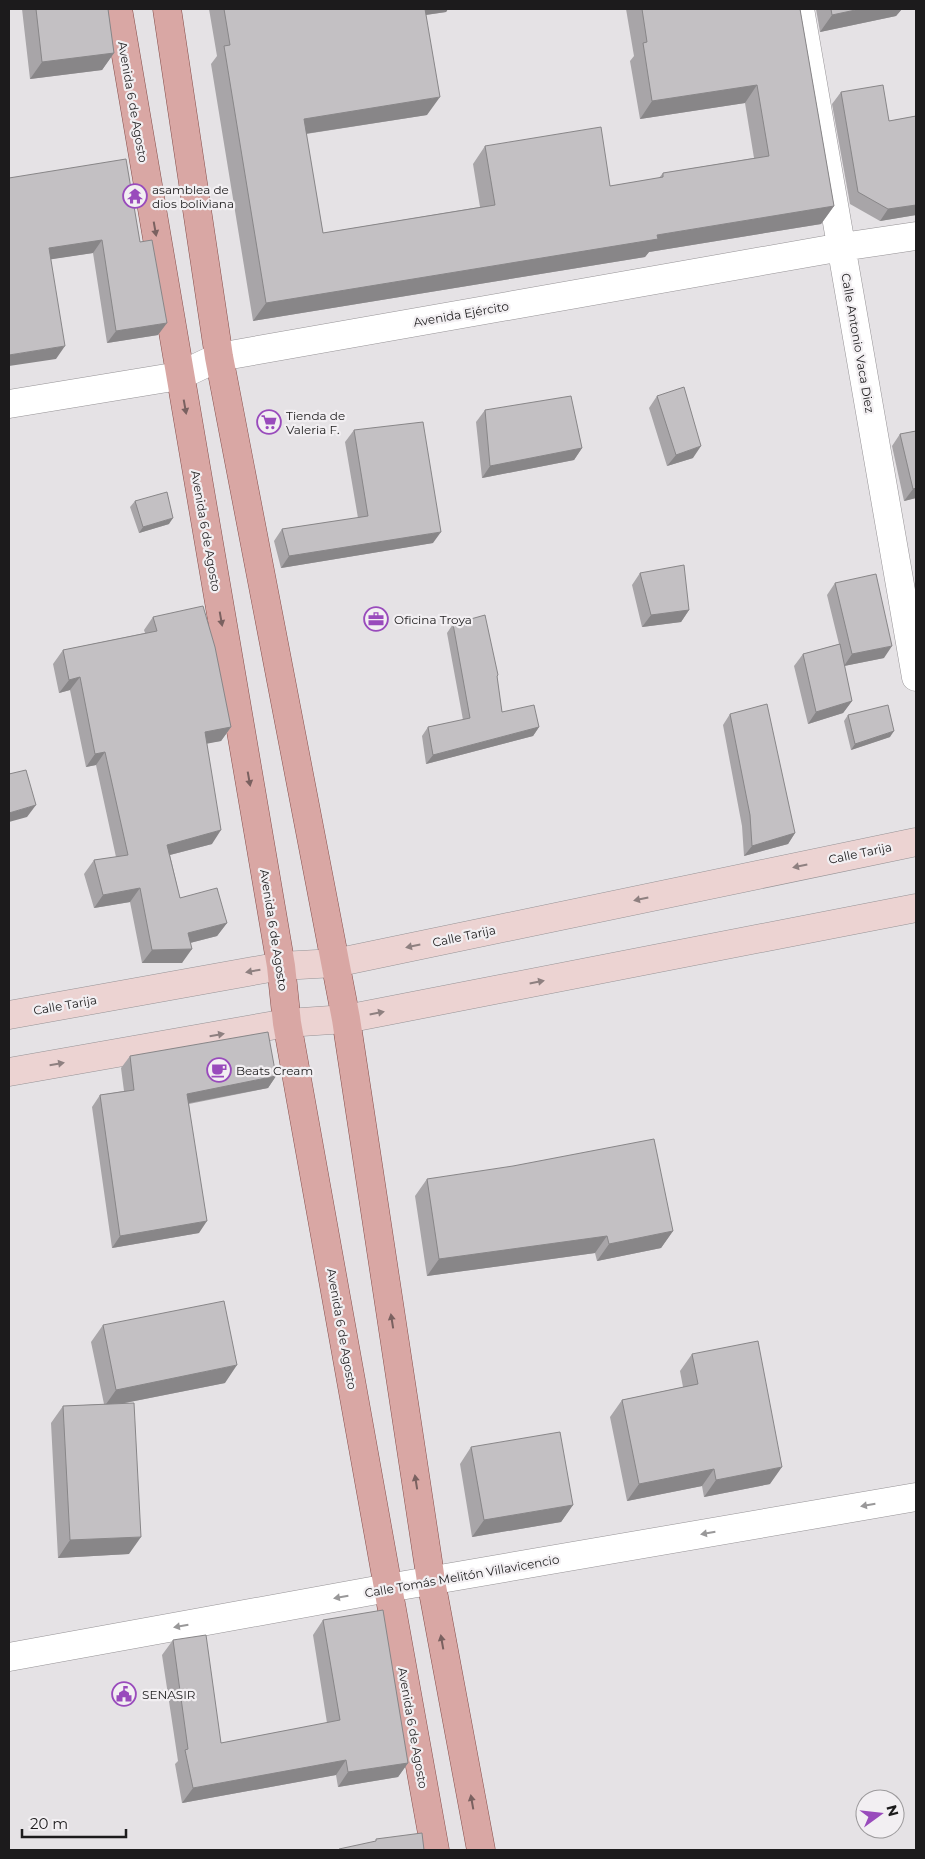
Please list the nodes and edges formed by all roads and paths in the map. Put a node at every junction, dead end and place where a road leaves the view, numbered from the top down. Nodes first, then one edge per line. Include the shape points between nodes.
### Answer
1 (118, 9) edge
2 (167, 9) edge
3 (800, 9) edge
4 (916, 236) edge
5 (842, 247) junction
6 (219, 357) junction
7 (179, 376) junction
8 (9, 404) edge
9 (916, 677) edge
10 (916, 842) edge
11 (916, 908) edge
12 (335, 962) junction
13 (281, 966) junction
14 (9, 1015) edge
15 (346, 1019) junction
16 (287, 1023) junction
17 (9, 1072) edge
18 (916, 1497) edge
19 (431, 1581) junction
20 (388, 1588) junction
21 (9, 1657) edge
22 (435, 1850) edge
23 (481, 1850) edge

1 -> 7 main road, Avenida 6 de Agosto
2 - 6 main road
3 - 5 street, Calle Antonio Vaca Diez
4 - 5 street, Avenida Ejército
5 - 6 street, Avenida Ejército
5 - 9 street, Calle Antonio Vaca Diez
6 - 7 street, Avenida Ejército
6 - 12 main road
7 - 8 street, Avenida Ejército
7 -> 13 main road, Avenida 6 de Agosto
10 -> 12 street, Calle Tarija
15 -> 11 street
12 - 13 street, Calle Tarija
12 - 15 main road
13 -> 14 street, Calle Tarija
13 - 16 main road, Avenida 6 de Agosto
15 - 16 street
19 -> 15 main road
17 -> 16 street
16 - 20 main road, Avenida 6 de Agosto
18 -> 19 street, Calle Tomás Melitón Villavicencio
19 - 20 street, Calle Tomás Melitón Villavicencio
23 -> 19 main road
20 -> 21 street, Calle Tomás Melitón Villavicencio
20 - 22 main road, Avenida 6 de Agosto

